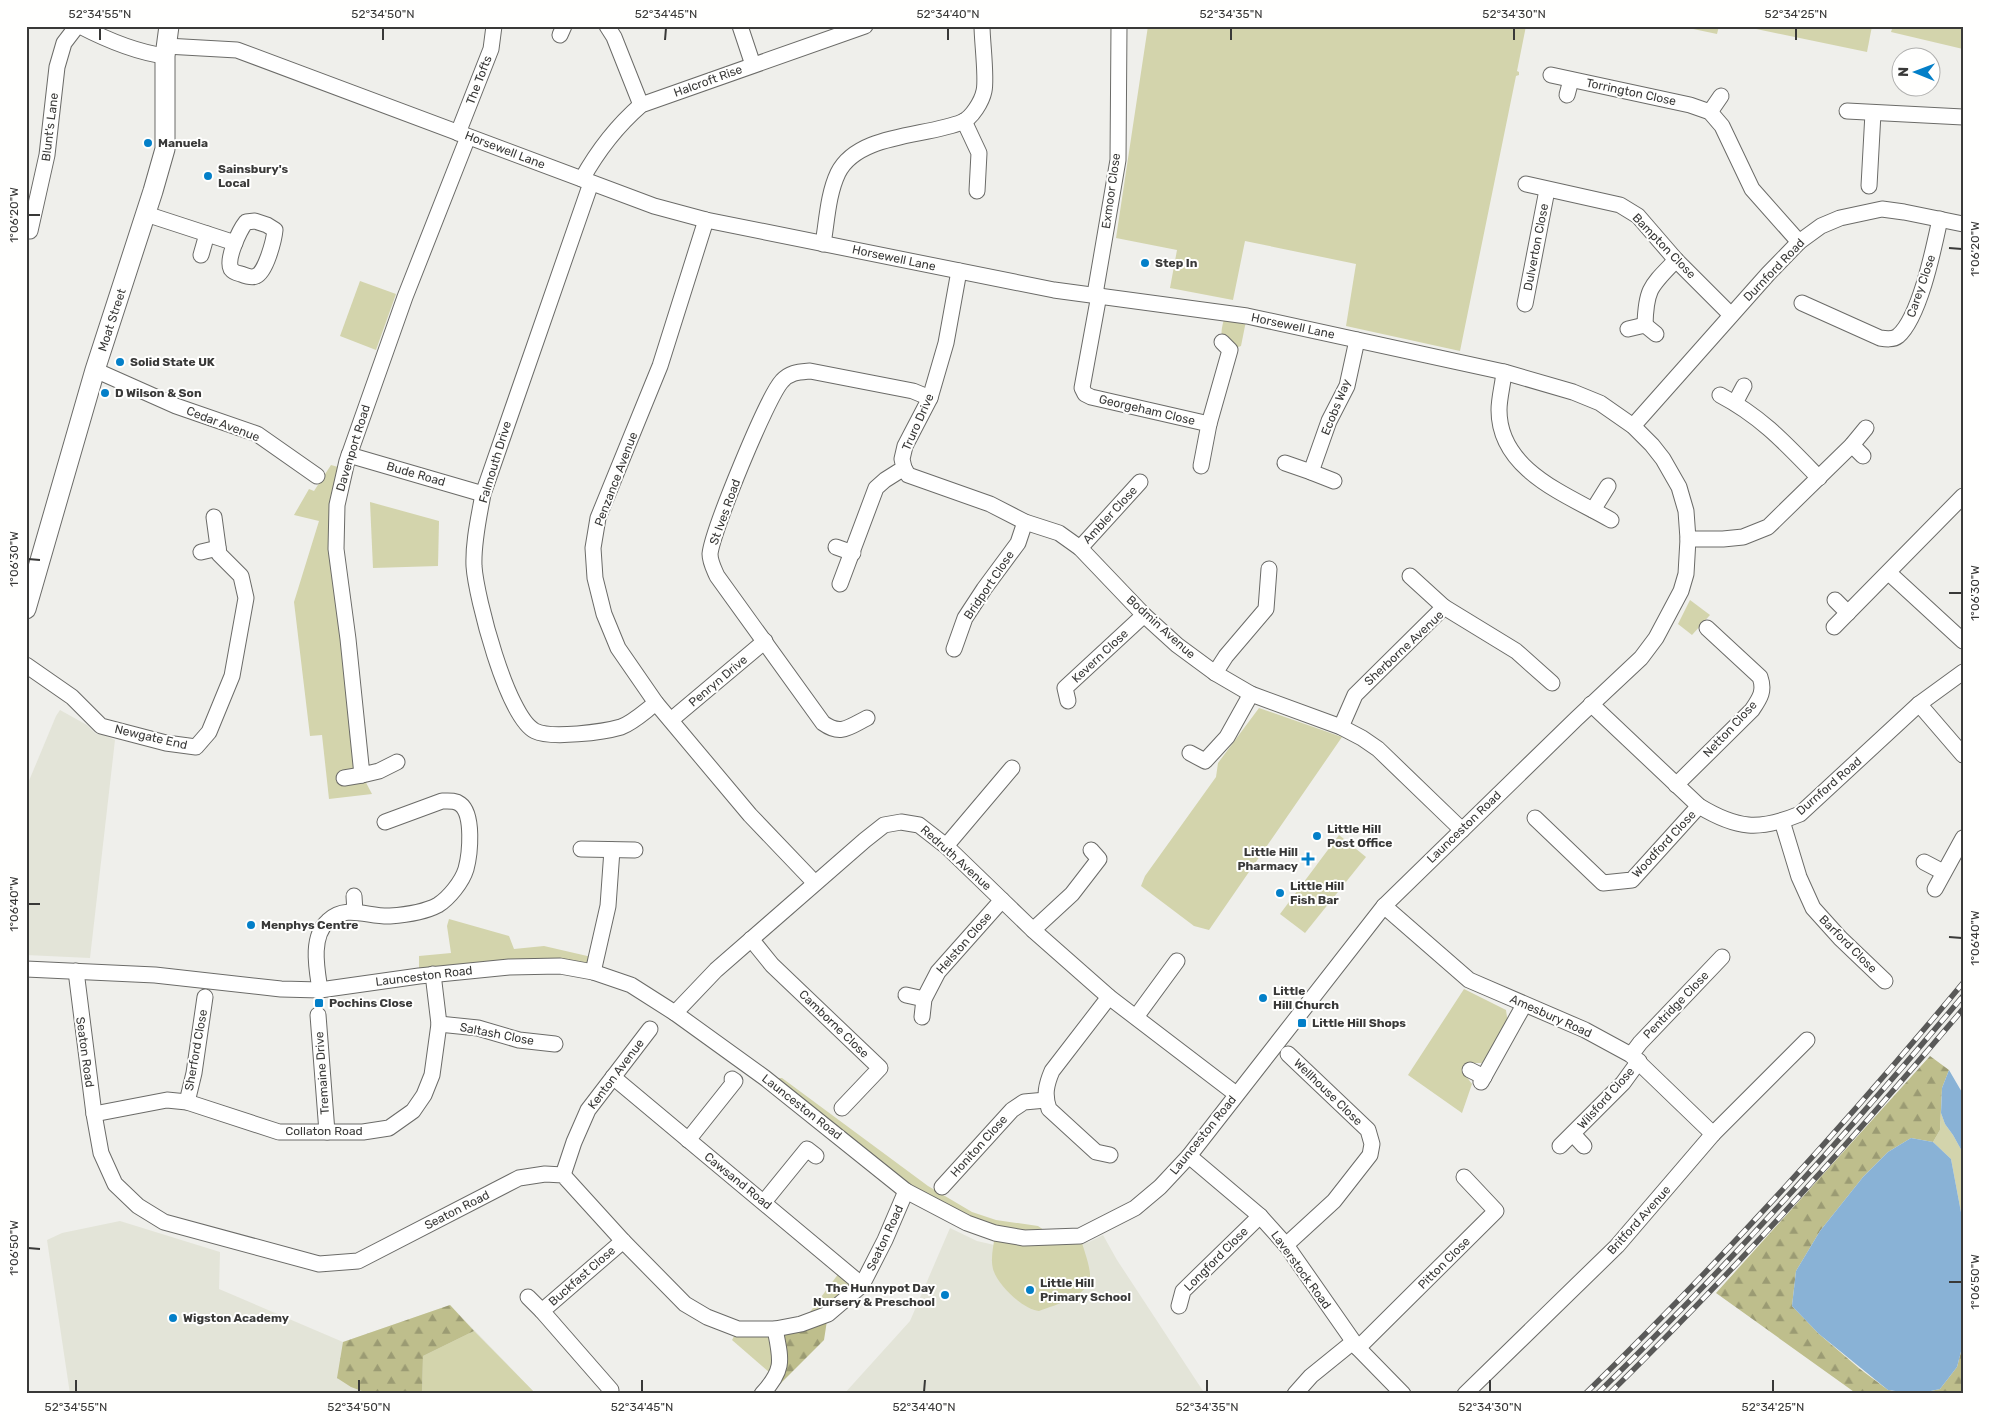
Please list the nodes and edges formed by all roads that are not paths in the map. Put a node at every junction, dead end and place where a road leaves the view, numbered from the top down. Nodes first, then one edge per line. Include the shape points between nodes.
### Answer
1 (79, 26) edge
2 (169, 26) edge
3 (494, 26) edge
4 (607, 26) edge
5 (740, 26) edge
6 (865, 26) edge
7 (982, 26) edge
8 (1119, 26) edge
9 (166, 51) junction
10 (753, 65) junction
11 (1551, 75) dead end
12 (1571, 80) junction
13 (1567, 95) dead end
14 (1721, 96) dead end
15 (641, 105) junction
16 (1847, 111) dead end
17 (1710, 112) junction
18 (1873, 112) junction
19 (1963, 117) edge
20 (964, 121) junction
21 (463, 135) junction
22 (587, 181) junction
23 (1526, 184) dead end
24 (1869, 186) dead end
25 (977, 190) dead end
26 (1547, 190) junction
27 (146, 214) junction
28 (1940, 219) junction
29 (706, 220) junction
30 (1963, 224) edge
31 (30, 231) dead end
32 (207, 234) junction
33 (1799, 242) junction
34 (235, 243) dead end
35 (823, 244) junction
36 (201, 254) dead end
37 (1676, 260) junction
38 (959, 271) junction
39 (1097, 294) junction
40 (1802, 302) dead end
41 (1525, 304) dead end
42 (1731, 315) junction
43 (1628, 329) dead end
44 (1358, 340) junction
45 (1231, 346) dead end
46 (95, 370) junction
47 (1504, 372) junction
48 (1744, 386) dead end
49 (1720, 395) dead end
50 (930, 398) junction
51 (1735, 403) junction
52 (1209, 424) junction
53 (1633, 426) junction
54 (1866, 428) dead end
55 (1852, 445) junction
56 (349, 454) junction
57 (1863, 456) dead end
58 (1285, 463) dead end
59 (1201, 466) dead end
60 (904, 468) junction
61 (1311, 472) junction
62 (317, 476) dead end
63 (1819, 478) junction
64 (1334, 480) dead end
65 (1140, 482) dead end
66 (1608, 486) dead end
67 (483, 494) junction
68 (1960, 506) edge
69 (1594, 510) junction
70 (214, 517) dead end
71 (1611, 520) dead end
72 (1025, 522) junction
73 (1688, 539) junction
74 (836, 547) dead end
75 (218, 548) junction
76 (1080, 548) junction
77 (201, 552) dead end
78 (853, 553) junction
79 (1889, 573) junction
80 (1410, 576) dead end
81 (1264, 577) dead end
82 (840, 584) dead end
83 (1835, 600) dead end
84 (1444, 608) junction
85 (26, 609) edge
86 (1848, 613) junction
87 (1144, 615) junction
88 (1834, 627) dead end
89 (1707, 628) dead end
90 (765, 641) junction
91 (1963, 641) edge
92 (954, 649) dead end
93 (26, 665) edge
94 (1963, 672) edge
95 (1215, 673) junction
96 (1552, 683) dead end
97 (1064, 691) dead end
98 (1251, 694) junction
99 (656, 703) junction
100 (1591, 704) junction
101 (1919, 704) junction
102 (866, 718) dead end
103 (671, 720) junction
104 (1341, 727) junction
105 (1190, 753) dead end
106 (1963, 755) edge
107 (397, 762) dead end
108 (1012, 768) dead end
109 (362, 775) junction
110 (344, 778) dead end
111 (1676, 785) junction
112 (1700, 806) junction
113 (1535, 818) dead end
114 (384, 822) dead end
115 (1782, 822) junction
116 (1462, 830) junction
117 (1963, 838) edge
118 (946, 846) junction
119 (581, 849) dead end
120 (612, 850) junction
121 (635, 850) dead end
122 (1092, 850) dead end
123 (1924, 862) dead end
124 (1943, 872) junction
125 (815, 883) junction
126 (1935, 890) dead end
127 (354, 896) dead end
128 (1002, 900) junction
129 (1384, 906) junction
130 (355, 912) junction
131 (1033, 930) junction
132 (751, 939) junction
133 (1722, 957) dead end
134 (1177, 961) dead end
135 (26, 969) edge
136 (76, 971) junction
137 (593, 972) junction
138 (433, 974) junction
139 (1885, 981) dead end
140 (320, 990) junction
141 (906, 995) dead end
142 (205, 997) dead end
143 (1109, 997) junction
144 (924, 999) junction
145 (1524, 1005) junction
146 (675, 1013) junction
147 (318, 1015) dead end
148 (922, 1016) dead end
149 (1136, 1017) junction
150 (439, 1024) junction
151 (650, 1029) dead end
152 (1807, 1040) dead end
153 (555, 1044) dead end
154 (1288, 1054) dead end
155 (1635, 1058) junction
156 (1470, 1070) dead end
157 (613, 1077) junction
158 (737, 1083) dead end
159 (1236, 1094) junction
160 (1046, 1100) junction
161 (187, 1102) junction
162 (842, 1108) dead end
163 (94, 1114) junction
164 (327, 1132) junction
165 (1573, 1134) junction
166 (1713, 1134) junction
167 (688, 1140) junction
168 (1560, 1146) dead end
169 (1584, 1146) dead end
170 (1110, 1155) dead end
171 (816, 1156) dead end
172 (1189, 1156) junction
173 (563, 1175) junction
174 (1464, 1177) dead end
175 (942, 1187) dead end
176 (906, 1191) junction
177 (764, 1202) junction
178 (1260, 1216) junction
179 (622, 1241) junction
180 (1286, 1246) junction
181 (862, 1285) junction
182 (1178, 1295) dead end
183 (528, 1297) dead end
184 (542, 1311) junction
185 (775, 1329) junction
186 (1356, 1345) junction
187 (611, 1390) dead end
188 (762, 1394) edge
189 (1295, 1394) edge
190 (1403, 1394) edge
191 (1465, 1394) edge

1 - 9 street, Horsewell Lane via 151,54
1 - 31 street, Blunt's Lane via 64,43 57,67 47,155
2 - 9 main road, Moat Street
3 - 21 street, The Tofts via 491,50
4 - 15 street
5 - 10 street
6 - 10 street, Halcroft Rise
7 - 20 street via 985,90 978,106
8 - 39 street, Exmoor Close via 1118,160
9 - 21 street, Horsewell Lane via 236,50
9 - 27 main road, Moat Street via 165,149
10 - 15 street, Halcroft Rise
11 - 12 street, Torrington Close
12 - 13 street
12 - 17 street, Torrington Close
14 - 17 street
15 - 22 street, Halcroft Rise via 590,166
16 - 18 street
17 - 33 street via 1722,126 1752,189
18 - 19 street
18 - 24 street
20 - 25 street via 979,153
20 - 35 street via 866,147 850,157 839,171 832,190
21 - 22 street, Horsewell Lane
21 - 56 street, Davenport Road
22 - 29 street, Horsewell Lane via 654,206
22 - 67 street, Falmouth Drive
23 - 26 street, Bampton Close
26 - 37 street, Bampton Close via 1620,205 1638,216
26 - 41 street, Dulverton Close
27 - 32 street
27 - 46 main road, Moat Street
28 - 30 street, Durnford Road
28 - 33 street, Durnford Road via 1882,209 1860,212 1821,226
28 - 40 street, Carey Close via 1928,272 1908,323 1897,337 1880,338
29 - 35 street, Horsewell Lane
29 - 99 street, Penzance Avenue via 660,366 598,518 593,548 595,578 604,614 618,648
32 - 34 street
32 - 36 street
33 - 42 street, Durnford Road
35 - 38 street, Horsewell Lane
37 - 42 street, Bampton Close
37 - 43 street via 1653,284 1646,301 1650,329
38 - 39 street, Horsewell Lane via 1054,290
38 - 50 street, Truro Drive via 946,343
39 - 44 street, Horsewell Lane via 1226,312
39 - 52 street, Georgeham Close via 1080,400 1091,397
42 - 53 street, Durnford Road
44 - 47 street, Horsewell Lane
44 - 61 street, Ecobs Way via 1347,386 1329,421
45 - 52 street
46 - 62 street, Cedar Avenue via 176,406 257,434
46 - 85 main road, Moat Street
47 - 53 street, Horsewell Lane via 1591,399
47 - 69 street via 1499,410 1501,429 1511,451 1534,475
48 - 51 street
49 - 51 street
50 - 60 street, Truro Drive via 905,446
50 - 90 street, St Ives Road via 913,391 810,370 792,373 774,390 716,532 710,555 717,576
51 - 63 street via 1770,428
52 - 59 street, Georgeham Close
53 - 73 street, Launceston Road via 1652,445 1679,487 1686,511
54 - 55 street
55 - 57 street
55 - 63 street
56 - 67 street, Bude Road
56 - 109 street, Davenport Road via 337,505 336,549
58 - 61 street
60 - 72 street, Bodmin Avenue via 908,475 990,504
60 - 78 street, Truro Drive via 876,488
61 - 64 street
63 - 73 street via 1768,527 1743,537
65 - 76 street, Ambler Close
66 - 69 street
67 - 99 street, Falmouth Drive via 474,565 478,592 492,650 523,719 534,731 550,735 586,733 621,726
68 - 79 street
69 - 71 street
70 - 75 street, Newgate End
72 - 76 street, Bodmin Avenue via 1059,533
72 - 92 street, Bridport Close via 1018,543 965,618
73 - 100 street, Launceston Road via 1686,574 1681,591 1656,638 1641,658
74 - 78 street
75 - 77 street
75 - 93 street, Newgate End via 219,554 241,576 246,598 232,676 209,732 196,747 166,743 101,726 72,697
76 - 87 street, Bodmin Avenue
78 - 82 street, Truro Drive
79 - 86 street
79 - 91 street
80 - 84 street
81 - 95 street via 1266,609
83 - 86 street
84 - 96 street, Sherborne Avenue via 1516,651 1530,673
84 - 104 street, Sherborne Avenue via 1355,695
86 - 88 street
87 - 95 street, Bodmin Avenue
87 - 97 street, Kevern Close
89 - 111 street, Netton Close via 1760,677 1763,687 1752,710
90 - 102 street, St Ives Road via 823,723 832,730 844,730
90 - 103 street, Penryn Drive
94 - 101 street, Durnford Road
95 - 98 street, Bodmin Avenue
98 - 104 street, Bodmin Avenue
98 - 105 street via 1227,737 1205,763
99 - 103 street, Penzance Avenue
100 - 111 street, Durnford Road
100 - 116 street, Launceston Road
101 - 106 street
101 - 115 street, Durnford Road via 1800,814
103 - 125 street, Penzance Avenue via 750,815
104 - 116 street, Bodmin Avenue via 1378,749
107 - 109 street
108 - 118 street
109 - 110 street
111 - 112 street, Durnford Road
112 - 113 street, Woodford Close via 1632,880 1603,883
112 - 115 street, Durnford Road via 1719,818 1741,825
114 - 130 street via 442,801 452,800 461,804 469,817 465,870 456,886 438,905 388,916
115 - 139 street, Barford Close via 1799,877 1813,908
116 - 129 street, Launceston Road
117 - 124 street
118 - 125 street, Redruth Avenue via 920,824 901,822 884,826
118 - 128 street, Redruth Avenue
119 - 120 street
120 - 121 street
120 - 137 street via 608,906
122 - 131 street via 1099,859 1072,894
123 - 124 street
124 - 126 street
125 - 132 street, Redruth Avenue
127 - 130 street
128 - 131 street, Redruth Avenue
128 - 144 street, Helston Close via 938,972
129 - 145 street, Amesbury Road via 1469,980
129 - 159 street, Launceston Road
130 - 140 street via 334,916 320,932 316,963
131 - 143 street, Redruth Avenue
132 - 146 street, Redruth Avenue
132 - 162 street, Camborne Close via 772,965 884,1064
133 - 155 street, Pentridge Close via 1640,1043
134 - 149 street
135 - 136 street, Launceston Road
136 - 140 street, Launceston Road via 155,975 281,990
136 - 163 street, Seaton Road
137 - 138 street, Launceston Road via 560,966
137 - 146 street, Launceston Road via 631,985
138 - 140 street, Launceston Road
138 - 150 street, Collaton Road
141 - 144 street
142 - 161 street, Sherford Close
143 - 149 street, Redruth Avenue
143 - 160 street via 1052,1072 1046,1085
144 - 148 street, Helston Close
145 - 155 street, Amesbury Road via 1585,1030
145 - 156 street via 1482,1080
146 - 176 street, Launceston Road via 765,1078
147 - 164 street, Tremaine Drive
149 - 159 street, Redruth Avenue
150 - 153 street, Saltash Close via 478,1028 519,1040
150 - 164 street, Collaton Road via 432,1075 413,1111 389,1128
151 - 157 street, Kenton Avenue
152 - 166 street, Britford Avenue
154 - 180 street, Wellhouse Close via 1368,1130 1372,1144 1370,1155 1334,1201
155 - 165 street, Wilsford Close via 1623,1083
155 - 166 street, Amesbury Road
157 - 167 street, Cawsand Road
157 - 173 street, Kenton Avenue via 588,1110
158 - 167 street
159 - 172 street, Launceston Road
160 - 170 street via 1050,1109 1096,1152
160 - 175 street, Honiton Close via 1024,1102 1012,1110 960,1177
161 - 163 street, Collaton Road via 166,1100
161 - 164 street, Collaton Road via 279,1132
163 - 173 street, Seaton Road via 101,1153 115,1184 138,1206 164,1222 319,1264 358,1261 519,1178
165 - 168 street, Wilsford Close
165 - 169 street, Wilsford Close
166 - 191 street, Britford Avenue via 1617,1246
167 - 177 street, Cawsand Road
171 - 177 street via 807,1149
172 - 176 street, Launceston Road via 1135,1208 1080,1236 1024,1238 995,1233 967,1223
172 - 178 street, Laverstock Road
173 - 179 street, Seaton Road
174 - 186 street, Pitton Close via 1496,1211
176 - 181 street, Seaton Road
177 - 181 street, Cawsand Road
178 - 180 street, Laverstock Road
178 - 182 street, Longford Close
179 - 184 street, Buckfast Close
179 - 185 street, Seaton Road via 684,1304 738,1329
180 - 186 street, Laverstock Road
181 - 185 street, Seaton Road via 828,1314
183 - 184 street, Buckfast Close
184 - 187 street, Buckfast Close
185 - 188 street via 780,1368
186 - 189 street via 1312,1376
186 - 190 street, Laverstock Road

